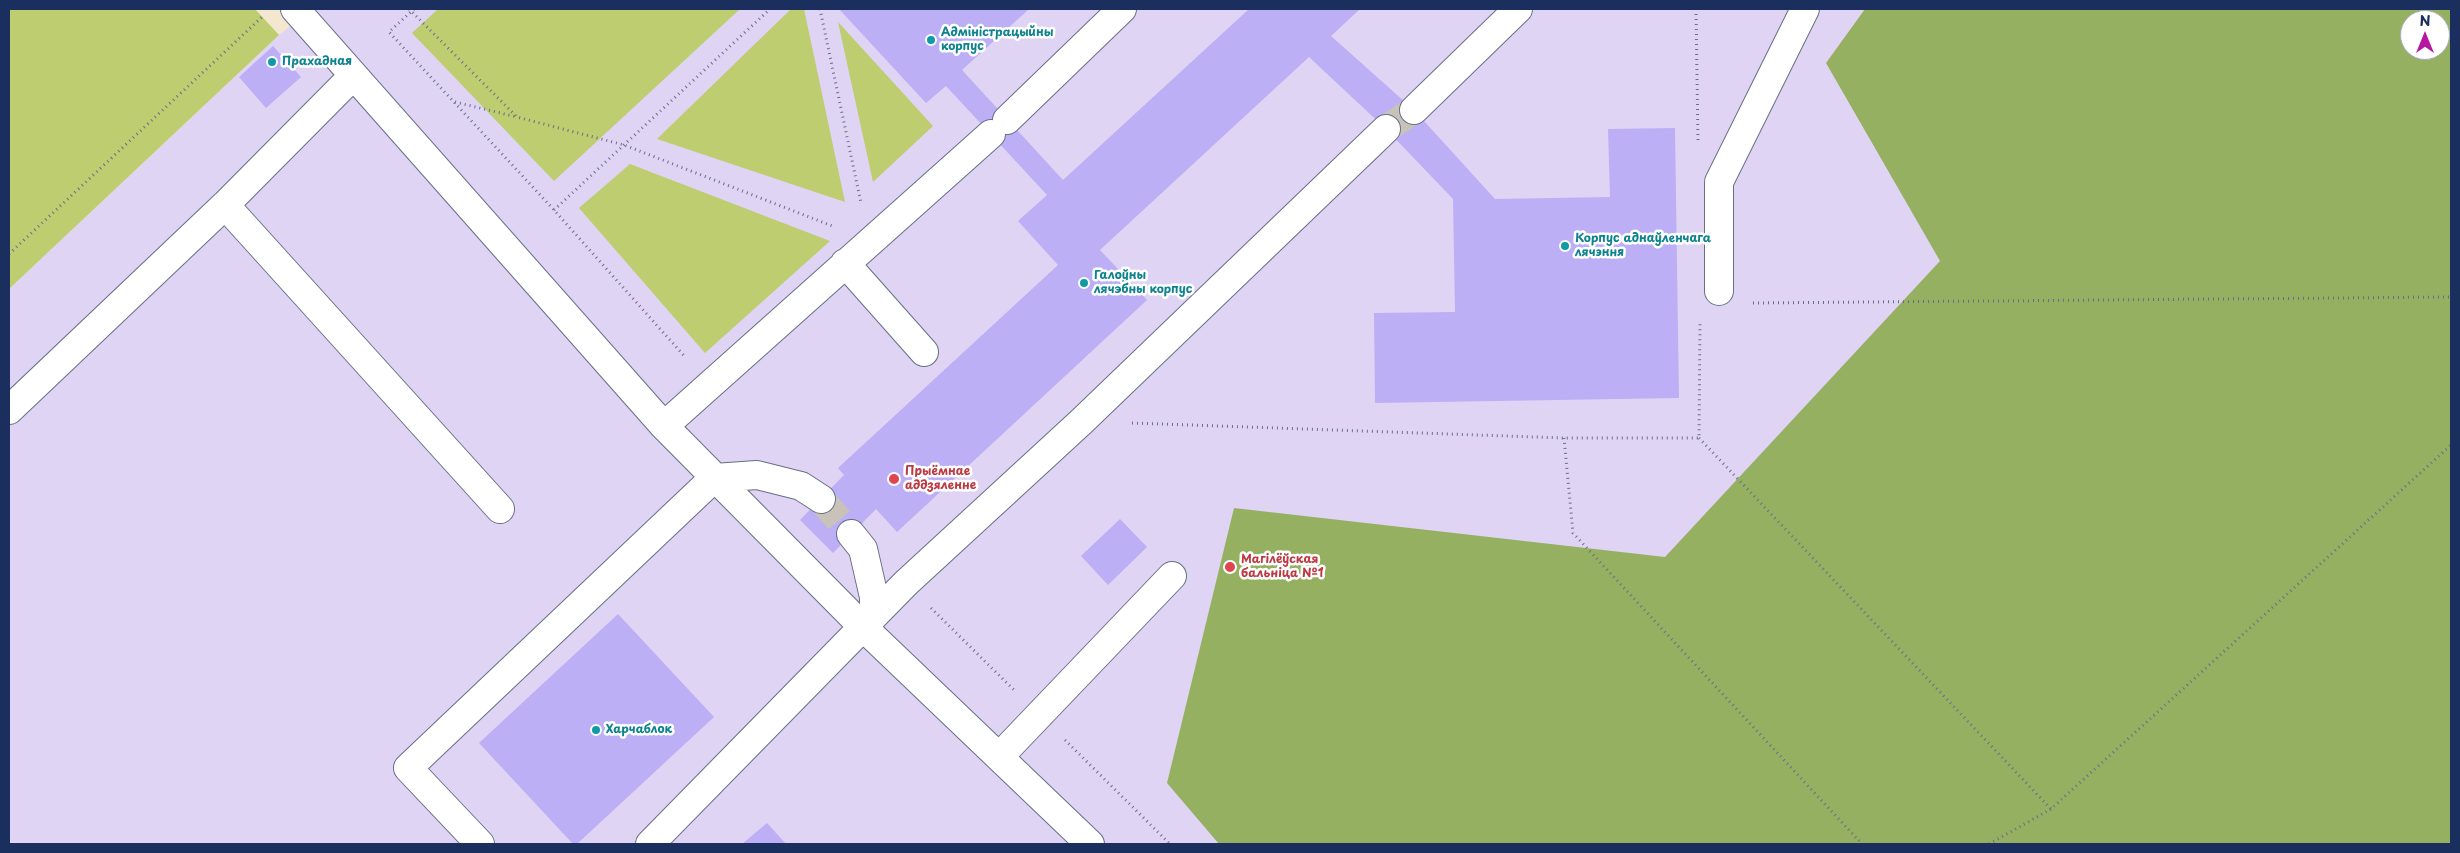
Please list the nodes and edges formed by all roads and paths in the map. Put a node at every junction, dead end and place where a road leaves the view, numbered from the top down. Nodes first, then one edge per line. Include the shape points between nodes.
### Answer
1 (295, 9) edge
2 (411, 9) edge
3 (770, 9) edge
4 (820, 9) edge
5 (1122, 9) edge
6 (1518, 9) edge
7 (1696, 9) edge
8 (1805, 9) edge
9 (263, 16) dead end
10 (353, 76) junction
11 (454, 101) junction
12 (1414, 110) tunnel mouth
13 (517, 117) junction
14 (1386, 130) tunnel mouth
15 (624, 145) junction
16 (1698, 146) dead end
17 (225, 205) junction
18 (554, 210) junction
19 (869, 241) junction
20 (9, 254) edge
21 (845, 263) junction
22 (1719, 291) dead end
23 (2451, 297) edge
24 (1749, 303) dead end
25 (1700, 313) dead end
26 (924, 352) dead end
27 (710, 385) junction
28 (9, 410) edge
29 (1081, 422) junction
30 (664, 426) junction
31 (1564, 438) junction
32 (1699, 438) junction
33 (2451, 445) edge
34 (714, 478) junction
35 (821, 499) tunnel mouth
36 (500, 509) dead end
37 (851, 534) tunnel mouth
38 (1172, 576) dead end
39 (864, 628) junction
40 (1000, 757) junction
41 (2051, 809) junction
42 (480, 844) edge
43 (650, 844) edge
44 (1090, 844) edge
45 (1862, 844) edge
46 (1989, 844) edge

1 - 10 lane
2 - 11 path via 389,32
2 - 13 path
3 - 15 path
4 - 19 path
5 - 19 lane via 999,127
6 - 12 lane
7 - 16 path
8 - 22 lane via 1719,182
9 - 20 path
10 - 17 lane
10 - 30 lane
11 - 13 path
11 - 18 path
13 - 15 path
14 - 29 lane
15 - 18 path
15 - 19 path
17 - 28 lane
17 - 36 lane
18 - 27 path
19 - 21 lane
21 - 26 lane
21 - 27 lane
23 - 24 path
25 - 32 path
27 - 30 lane
29 - 31 path
29 - 39 lane via 906,583
30 - 34 lane
31 - 32 path
31 - 45 path via 1573,533
32 - 41 path
33 - 41 path
34 - 35 lane via 757,475 801,486
34 - 39 lane
34 - 42 lane via 408,768
37 - 39 lane via 863,550 874,597 874,610
38 - 40 lane
39 - 40 lane
39 - 43 lane
40 - 44 lane
41 - 46 path

